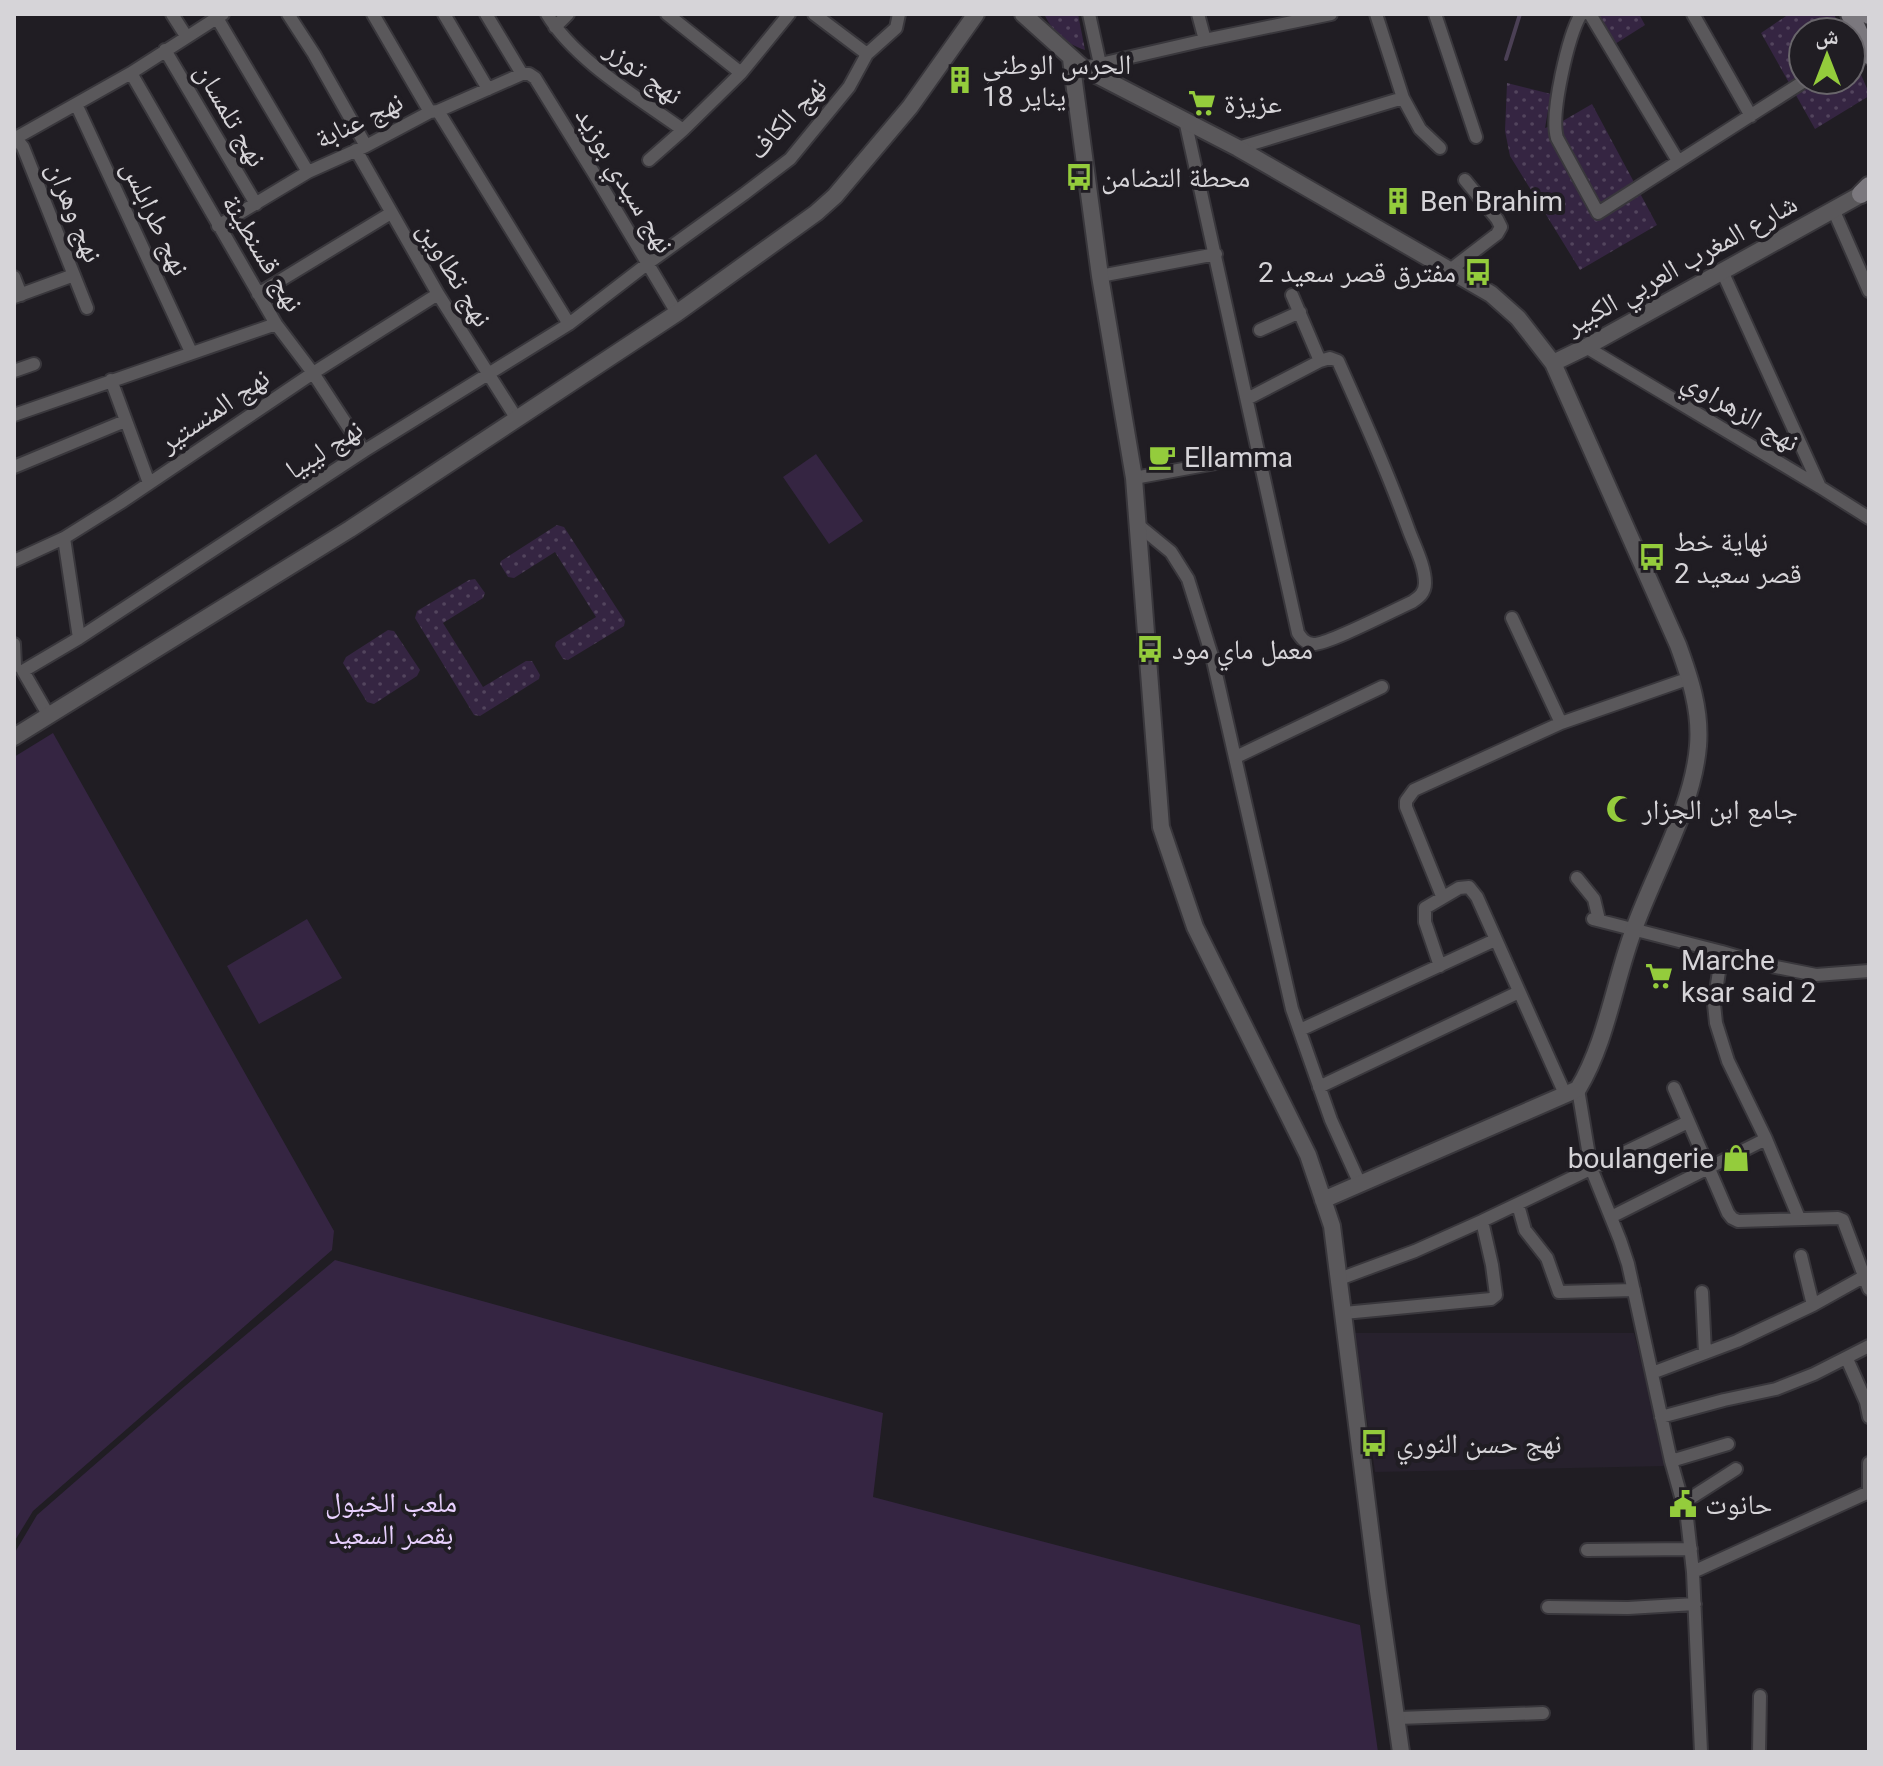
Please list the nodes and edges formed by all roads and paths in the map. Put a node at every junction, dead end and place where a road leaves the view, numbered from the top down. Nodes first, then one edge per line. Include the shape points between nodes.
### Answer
1 (172, 14) edge
2 (288, 14) edge
3 (373, 14) edge
4 (444, 14) edge
5 (486, 14) edge
6 (547, 14) edge
7 (568, 14) edge
8 (667, 14) edge
9 (789, 14) edge
10 (814, 14) edge
11 (899, 14) edge
12 (976, 14) edge
13 (1023, 14) edge
14 (1032, 14) edge
15 (1089, 14) edge
16 (1198, 14) edge
17 (1331, 14) edge
18 (1376, 14) edge
19 (1435, 14) edge
20 (1581, 14) edge
21 (1590, 14) edge
22 (1693, 14) edge
23 (220, 16) edge
24 (1272, 20) edge
25 (555, 27) junction
26 (1042, 31) junction
27 (186, 36) junction
28 (1205, 40) junction
29 (165, 50) junction
30 (867, 54) junction
31 (1085, 64) junction
32 (131, 73) junction
33 (741, 73) junction
34 (526, 74) junction
35 (488, 89) junction
36 (1787, 92) edge
37 (1403, 98) junction
38 (76, 104) junction
39 (434, 112) junction
40 (1751, 116) junction
41 (1185, 120) junction
42 (683, 130) junction
43 (1476, 137) dead end
44 (14, 138) edge
45 (361, 148) junction
46 (1238, 148) junction
47 (1440, 148) dead end
48 (649, 160) dead end
49 (1678, 161) junction
50 (308, 172) junction
51 (1465, 180) dead end
52 (1866, 190) edge
53 (256, 204) junction
54 (1833, 209) junction
55 (391, 213) junction
56 (218, 226) junction
57 (1216, 254) junction
58 (647, 264) junction
59 (1450, 270) junction
60 (1722, 271) junction
61 (74, 275) junction
62 (1100, 276) junction
63 (14, 277) edge
64 (1869, 291) edge
65 (258, 294) junction
66 (438, 294) junction
67 (1292, 295) dead end
68 (17, 296) edge
69 (87, 308) dead end
70 (1300, 312) junction
71 (677, 313) junction
72 (276, 324) junction
73 (569, 324) junction
74 (1260, 330) dead end
75 (1586, 347) junction
76 (191, 352) junction
77 (1320, 361) junction
78 (1553, 363) junction
79 (34, 364) dead end
80 (14, 371) edge
81 (313, 373) junction
82 (487, 374) junction
83 (111, 380) junction
84 (1247, 399) junction
85 (14, 415) edge
86 (517, 419) junction
87 (125, 421) junction
88 (364, 451) junction
89 (1260, 455) junction
90 (14, 467) edge
91 (1134, 478) junction
92 (149, 483) junction
93 (1820, 487) junction
94 (1869, 518) edge
95 (1138, 525) junction
96 (64, 538) junction
97 (14, 561) edge
98 (1512, 618) dead end
99 (79, 638) junction
100 (14, 644) edge
101 (17, 667) edge
102 (1690, 678) junction
103 (1382, 687) dead end
104 (49, 716) junction
105 (1561, 723) junction
106 (14, 737) edge
107 (1236, 757) junction
108 (1577, 878) dead end
109 (1442, 896) junction
110 (1633, 930) junction
111 (1495, 940) junction
112 (1722, 952) junction
113 (1440, 966) junction
114 (1869, 971) edge
115 (1519, 992) junction
116 (1300, 1030) junction
117 (1319, 1087) junction
118 (1674, 1088) dead end
119 (1571, 1092) junction
120 (1688, 1122) junction
121 (1766, 1139) junction
122 (1591, 1168) junction
123 (1709, 1168) junction
124 (1360, 1184) junction
125 (1323, 1200) junction
126 (1518, 1205) junction
127 (1611, 1217) junction
128 (1799, 1218) junction
129 (1482, 1221) junction
130 (1801, 1256) dead end
131 (1339, 1279) junction
132 (1867, 1282) edge
133 (1634, 1290) junction
134 (1702, 1292) dead end
135 (1813, 1305) junction
136 (1344, 1313) junction
137 (1869, 1346) edge
138 (1705, 1353) junction
139 (1847, 1359) junction
140 (1652, 1373) junction
141 (1661, 1417) junction
142 (1869, 1417) edge
143 (1728, 1444) dead end
144 (1869, 1456) edge
145 (1671, 1461) junction
146 (1869, 1463) edge
147 (1736, 1469) dead end
148 (1869, 1490) edge
149 (1683, 1503) junction
150 (1691, 1549) junction
151 (1587, 1550) dead end
152 (1693, 1572) junction
153 (1695, 1604) junction
154 (1548, 1607) dead end
155 (1760, 1696) dead end
156 (1543, 1713) dead end
157 (1398, 1718) junction
158 (1401, 1752) edge
159 (1701, 1752) edge
160 (1759, 1752) edge

1 - 27 street
2 - 45 street, نهج تطاوين
3 - 39 street
4 - 35 street
5 - 34 street, نهج سيدي بوزيد
6 - 25 street, نهج توزر
7 - 25 street
8 - 33 street
9 - 33 street
10 - 30 street
11 - 30 street, نهج الكاف via 893,32
12 - 71 street via 910,107 835,196
13 - 26 street, شارع المغرب العربي الكبير
14 - 26 street, شارع المغرب العربي الكبير
15 - 31 street
16 - 28 street
17 - 24 street
18 - 37 street
19 - 43 street
20 - 49 street via 1571,36 1554,128 1598,213
21 - 49 street
22 - 40 street
23 - 27 street
23 - 50 street
24 - 28 street
25 - 42 street, نهج توزر via 573,48
26 - 31 street, شارع المغرب العربي الكبير
27 - 29 street
28 - 31 street
29 - 32 street
29 - 53 street, نهج تلمسان
30 - 58 street, نهج الكاف via 849,87 790,159
31 - 41 street, شارع المغرب العربي الكبير
31 - 62 street
32 - 38 street
32 - 56 street, نهج قسنطينة
33 - 42 street
34 - 35 street, نهج عنابة
34 - 58 street, نهج سيدي بوزيد via 535,78
35 - 39 street, نهج عنابة
36 - 40 street
37 - 46 street
37 - 47 street via 1420,129
38 - 44 street
38 - 76 street, نهج طرابلس
39 - 45 street, نهج عنابة
39 - 73 street
40 - 49 street
41 - 46 street, شارع المغرب العربي الكبير
41 - 57 street
42 - 48 street
44 - 61 street, نهج وهران via 23,147
45 - 50 street, نهج عنابة
45 - 55 street, نهج تطاوين
46 - 59 street, شارع المغرب العربي الكبير
50 - 53 street, نهج عنابة
51 - 59 street via 1501,227
52 - 54 street, شارع المغرب العربي الكبير
53 - 56 street, نهج عنابة
54 - 60 street, شارع المغرب العربي الكبير
54 - 64 street
55 - 65 street
55 - 66 street, نهج تطاوين
56 - 65 street, نهج قسنطينة
57 - 62 street
57 - 84 street
58 - 71 street, نهج سيدي بوزيد
58 - 73 street, نهج ليبيا
59 - 78 street, شارع المغرب العربي الكبير via 1491,294 1518,318
60 - 75 street, شارع المغرب العربي الكبير
60 - 93 street
61 - 68 street
61 - 69 street, نهج وهران
62 - 91 street
63 - 68 street
65 - 72 street, نهج قسنطينة
66 - 81 street, نهج المنستير
66 - 82 street, نهج تطاوين
67 - 70 street
70 - 74 street
70 - 77 street
71 - 86 street
72 - 76 street
72 - 81 street, نهج قسنطينة
73 - 82 street, نهج ليبيا
75 - 78 street, شارع المغرب العربي الكبير
75 - 93 street, نهج الزهراوي
76 - 83 street
77 - 84 street
77 - 89 street via 1338,361 1362,411 1423,567 1421,596 1325,642 1302,640
78 - 102 street
79 - 80 street
81 - 88 street, نهج قسنطينة
81 - 92 street, نهج المنستير
82 - 86 street, نهج تطاوين
82 - 88 street, نهج ليبيا
83 - 85 street
83 - 87 street
84 - 89 street
86 - 104 street
87 - 90 street
87 - 92 street
88 - 99 street, نهج ليبيا
89 - 91 street
91 - 95 street
92 - 96 street, نهج المنستير
93 - 94 street, نهج الزهراوي
95 - 107 street via 1171,552 1188,579
95 - 125 street via 1161,827 1195,927 1308,1155
96 - 97 street, نهج المنستير
96 - 99 street
98 - 105 street
99 - 101 street, نهج ليبيا
100 - 101 street
101 - 104 street
102 - 105 street
102 - 110 street via 1698,714 1692,785
103 - 107 street
104 - 106 street
105 - 109 street via 1409,795 1406,807
107 - 116 street
108 - 110 street via 1594,899 1596,920
109 - 111 street via 1464,887 1473,890
109 - 113 street via 1425,908 1424,915
110 - 112 street
110 - 119 street via 1591,1066
111 - 113 street
111 - 115 street
112 - 114 street via 1816,975
112 - 121 street via 1716,1023 1728,1061
113 - 116 street
115 - 117 street
115 - 119 street
116 - 117 street
117 - 124 street
118 - 120 street
119 - 122 street
119 - 124 street
120 - 122 street
120 - 123 street
121 - 123 street
121 - 128 street
122 - 126 street
122 - 127 street
123 - 127 street
123 - 128 street via 1732,1218
124 - 125 street
125 - 131 street
126 - 129 street
126 - 133 street via 1525,1230 1547,1258 1559,1292
127 - 133 street
128 - 132 street via 1843,1220
129 - 131 street
129 - 136 street via 1496,1282 1491,1299
130 - 135 street
131 - 136 street
132 - 135 street
133 - 140 street
134 - 138 street
135 - 138 street
136 - 157 street
137 - 139 street
138 - 140 street
139 - 141 street via 1776,1389
139 - 142 street
140 - 141 street
141 - 145 street
143 - 145 street
144 - 146 street
145 - 149 street
146 - 148 street
147 - 149 street
148 - 152 street
149 - 150 street
150 - 151 street
150 - 152 street
152 - 153 street
153 - 154 street
153 - 159 street
155 - 160 street
156 - 157 street
157 - 158 street

